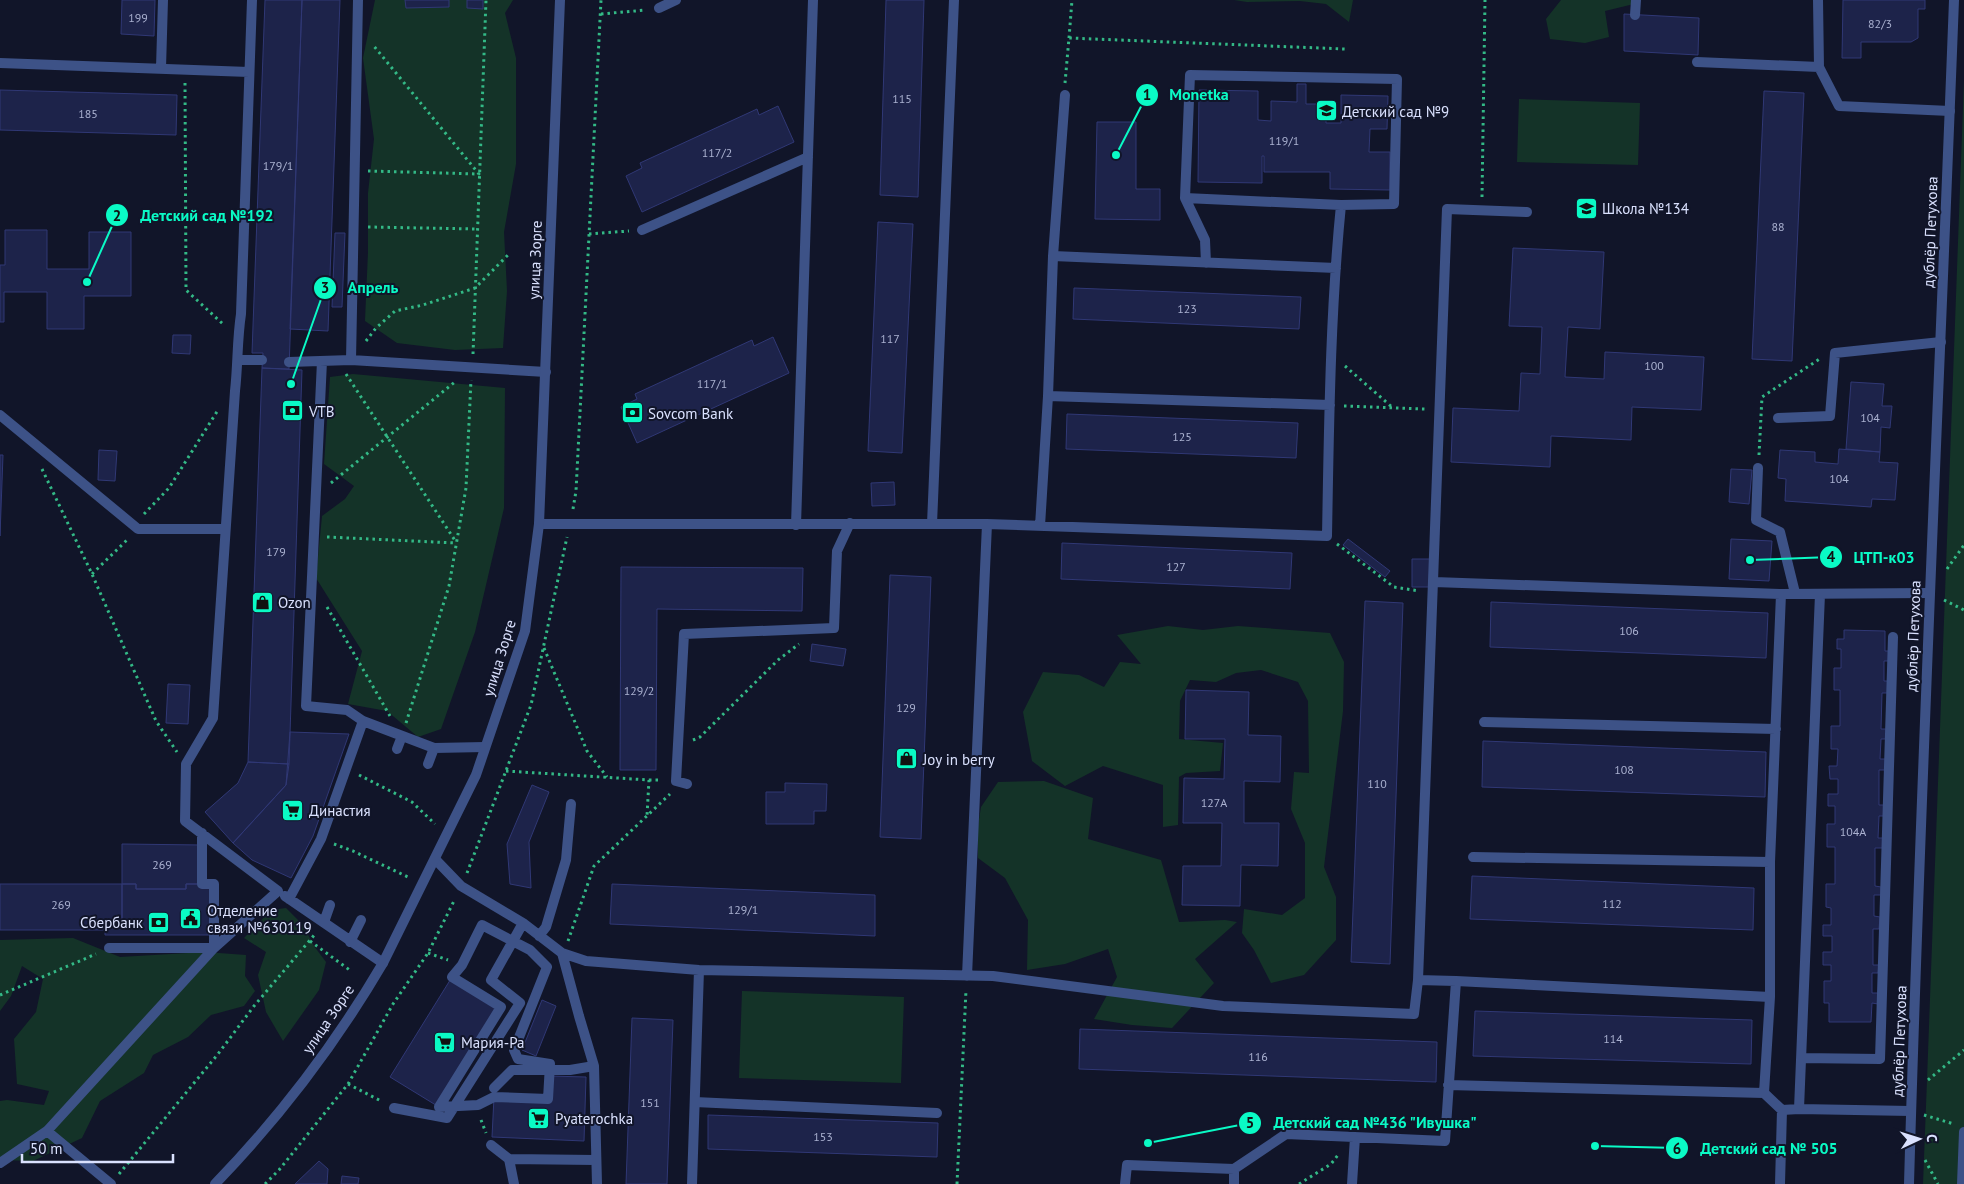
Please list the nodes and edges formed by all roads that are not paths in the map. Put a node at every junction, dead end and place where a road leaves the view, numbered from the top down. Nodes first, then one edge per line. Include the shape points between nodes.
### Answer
1 (163, 0) edge
2 (252, 0) edge
3 (358, 0) edge
4 (560, 0) edge
5 (676, 0) edge
6 (813, 0) edge
7 (954, 0) edge
8 (1636, 0) edge
9 (1818, 0) edge
10 (1954, 0) edge
11 (659, 8) road end
12 (1635, 15) dead end
13 (1697, 62) dead end
14 (0, 63) edge
15 (1819, 67) junction
16 (160, 68) junction
17 (249, 72) junction
18 (1064, 95) road end
19 (1950, 110) junction
20 (808, 157) junction
21 (1186, 198) junction
22 (1340, 205) junction
23 (1527, 212) dead end
24 (642, 230) road end
25 (1053, 256) junction
26 (1206, 263) junction
27 (1336, 268) junction
28 (1941, 342) junction
29 (238, 360) junction
30 (262, 360) dead end
31 (351, 360) junction
32 (322, 361) junction
33 (289, 362) dead end
34 (546, 372) junction
35 (1048, 396) junction
36 (1330, 405) junction
37 (0, 415) edge
38 (1778, 418) dead end
39 (1758, 468) road end
40 (850, 523) junction
41 (540, 524) junction
42 (932, 524) junction
43 (987, 524) junction
44 (796, 525) junction
45 (1040, 526) junction
46 (225, 529) junction
47 (1434, 582) junction
48 (1795, 593) junction
49 (1929, 593) junction
50 (1781, 594) junction
51 (1820, 594) junction
52 (1893, 637) dead end
53 (363, 721) junction
54 (1484, 722) dead end
55 (1776, 729) junction
56 (402, 736) junction
57 (434, 748) junction
58 (485, 748) junction
59 (397, 749) dead end
60 (428, 764) dead end
61 (687, 784) dead end
62 (571, 804) dead end
63 (202, 833) junction
64 (1473, 857) dead end
65 (435, 859) junction
66 (1770, 862) junction
67 (278, 891) junction
68 (289, 899) junction
69 (330, 905) dead end
70 (361, 920) dead end
71 (324, 922) junction
72 (523, 924) junction
73 (539, 936) junction
74 (513, 941) junction
75 (350, 942) junction
76 (109, 948) road end
77 (214, 948) junction
78 (562, 953) junction
79 (382, 963) junction
80 (699, 970) junction
81 (967, 976) junction
82 (1418, 980) junction
83 (1456, 981) junction
84 (1770, 997) junction
85 (1801, 1058) junction
86 (594, 1066) junction
87 (549, 1070) junction
88 (1448, 1084) junction
89 (494, 1088) dead end
90 (1764, 1093) junction
91 (695, 1102) junction
92 (455, 1106) junction
93 (394, 1108) road end
94 (1798, 1109) junction
95 (1782, 1110) junction
96 (1911, 1111) junction
97 (937, 1112) dead end
98 (47, 1131) junction
99 (1964, 1132) edge
100 (1355, 1137) junction
101 (491, 1145) dead end
102 (508, 1159) junction
103 (595, 1160) junction
104 (0, 1163) edge
105 (1234, 1169) junction
106 (111, 1184) edge
107 (215, 1184) edge
108 (514, 1184) edge
109 (596, 1184) edge
110 (692, 1184) edge
111 (1125, 1184) edge
112 (1234, 1184) edge
113 (1352, 1184) edge
114 (1780, 1184) edge
115 (1909, 1184) edge
116 (1962, 1184) edge

1 - 16 street
2 - 17 street
3 - 31 street
4 - 34 street, улица Зорге
5 - 11 street
6 - 20 street
7 - 42 street
8 - 12 street
9 - 15 street
10 - 19 street, дублёр Петухова
13 - 15 street
14 - 16 street
15 - 19 street via 1839,106
16 - 17 street
17 - 29 street
18 - 25 street
19 - 28 street, дублёр Петухова
20 - 24 street
20 - 44 street
21 - 22 street
21 - 22 street via 1190,75 1397,79 1394,204
21 - 26 street via 1205,240
22 - 27 street
23 - 47 street via 1448,209
25 - 26 street
25 - 35 street
26 - 27 street
27 - 36 street
28 - 38 street via 1835,353 1830,416
28 - 49 street, дублёр Петухова
29 - 30 street
29 - 46 street
31 - 32 street
31 - 34 street
32 - 33 street
32 - 53 street via 306,706 347,710
34 - 41 street, улица Зорге
35 - 36 street
35 - 45 street
36 - 45 street via 1327,536
37 - 46 street via 138,529
39 - 48 street via 1756,520 1780,532
40 - 42 street
40 - 44 street
40 - 61 street via 836,551 834,628 684,634 676,785
41 - 44 street
41 - 58 street, улица Зорге via 525,631
42 - 43 street
43 - 45 street
43 - 81 street
46 - 63 street via 213,718 186,764 185,821
47 - 50 street
47 - 82 street
48 - 50 street
48 - 51 street
49 - 51 street
49 - 96 street, дублёр Петухова
50 - 55 street
51 - 85 street
52 - 85 street via 1880,1059
53 - 56 street
53 - 68 street via 321,839
54 - 55 street
55 - 66 street
56 - 57 street
56 - 59 street
57 - 58 street
57 - 60 street
58 - 65 street, улица Зорге via 476,775
62 - 73 street via 566,860 546,926
63 - 67 street
63 - 77 street via 202,884 214,884
64 - 66 street
65 - 72 street via 461,886
65 - 79 street, улица Зорге
66 - 84 street
67 - 68 street
67 - 77 street
68 - 71 street
69 - 71 street
70 - 75 street
71 - 75 street
72 - 73 street
72 - 74 street
73 - 78 street
74 - 87 street via 530,950 546,967 514,1050 518,1059 550,1064
74 - 92 street via 491,980 520,1003
74 - 92 street via 482,925 462,965 452,977 501,1007 439,1107
75 - 79 street
76 - 77 street
77 - 98 street
78 - 80 street via 586,962
78 - 86 street
79 - 107 street, улица Зорге via 299,1089
80 - 81 street
80 - 91 street
81 - 82 street via 993,976 1223,1006 1414,1014
82 - 83 street
83 - 84 street
83 - 88 street
84 - 90 street
85 - 94 street
86 - 87 street
86 - 103 street
87 - 89 street via 512,1070
87 - 92 street via 548,1099 494,1097 478,1105
88 - 90 street
88 - 100 street via 1445,1142
90 - 95 street
91 - 97 street
91 - 110 street
92 - 93 street via 447,1118
94 - 95 street
94 - 96 street
95 - 114 street
96 - 115 street, дублёр Петухова
98 - 104 street
98 - 106 street
99 - 116 street
100 - 105 street via 1286,1134
100 - 113 street
101 - 102 street
102 - 103 street
102 - 108 street
103 - 109 street
105 - 111 street via 1127,1165
105 - 112 street

